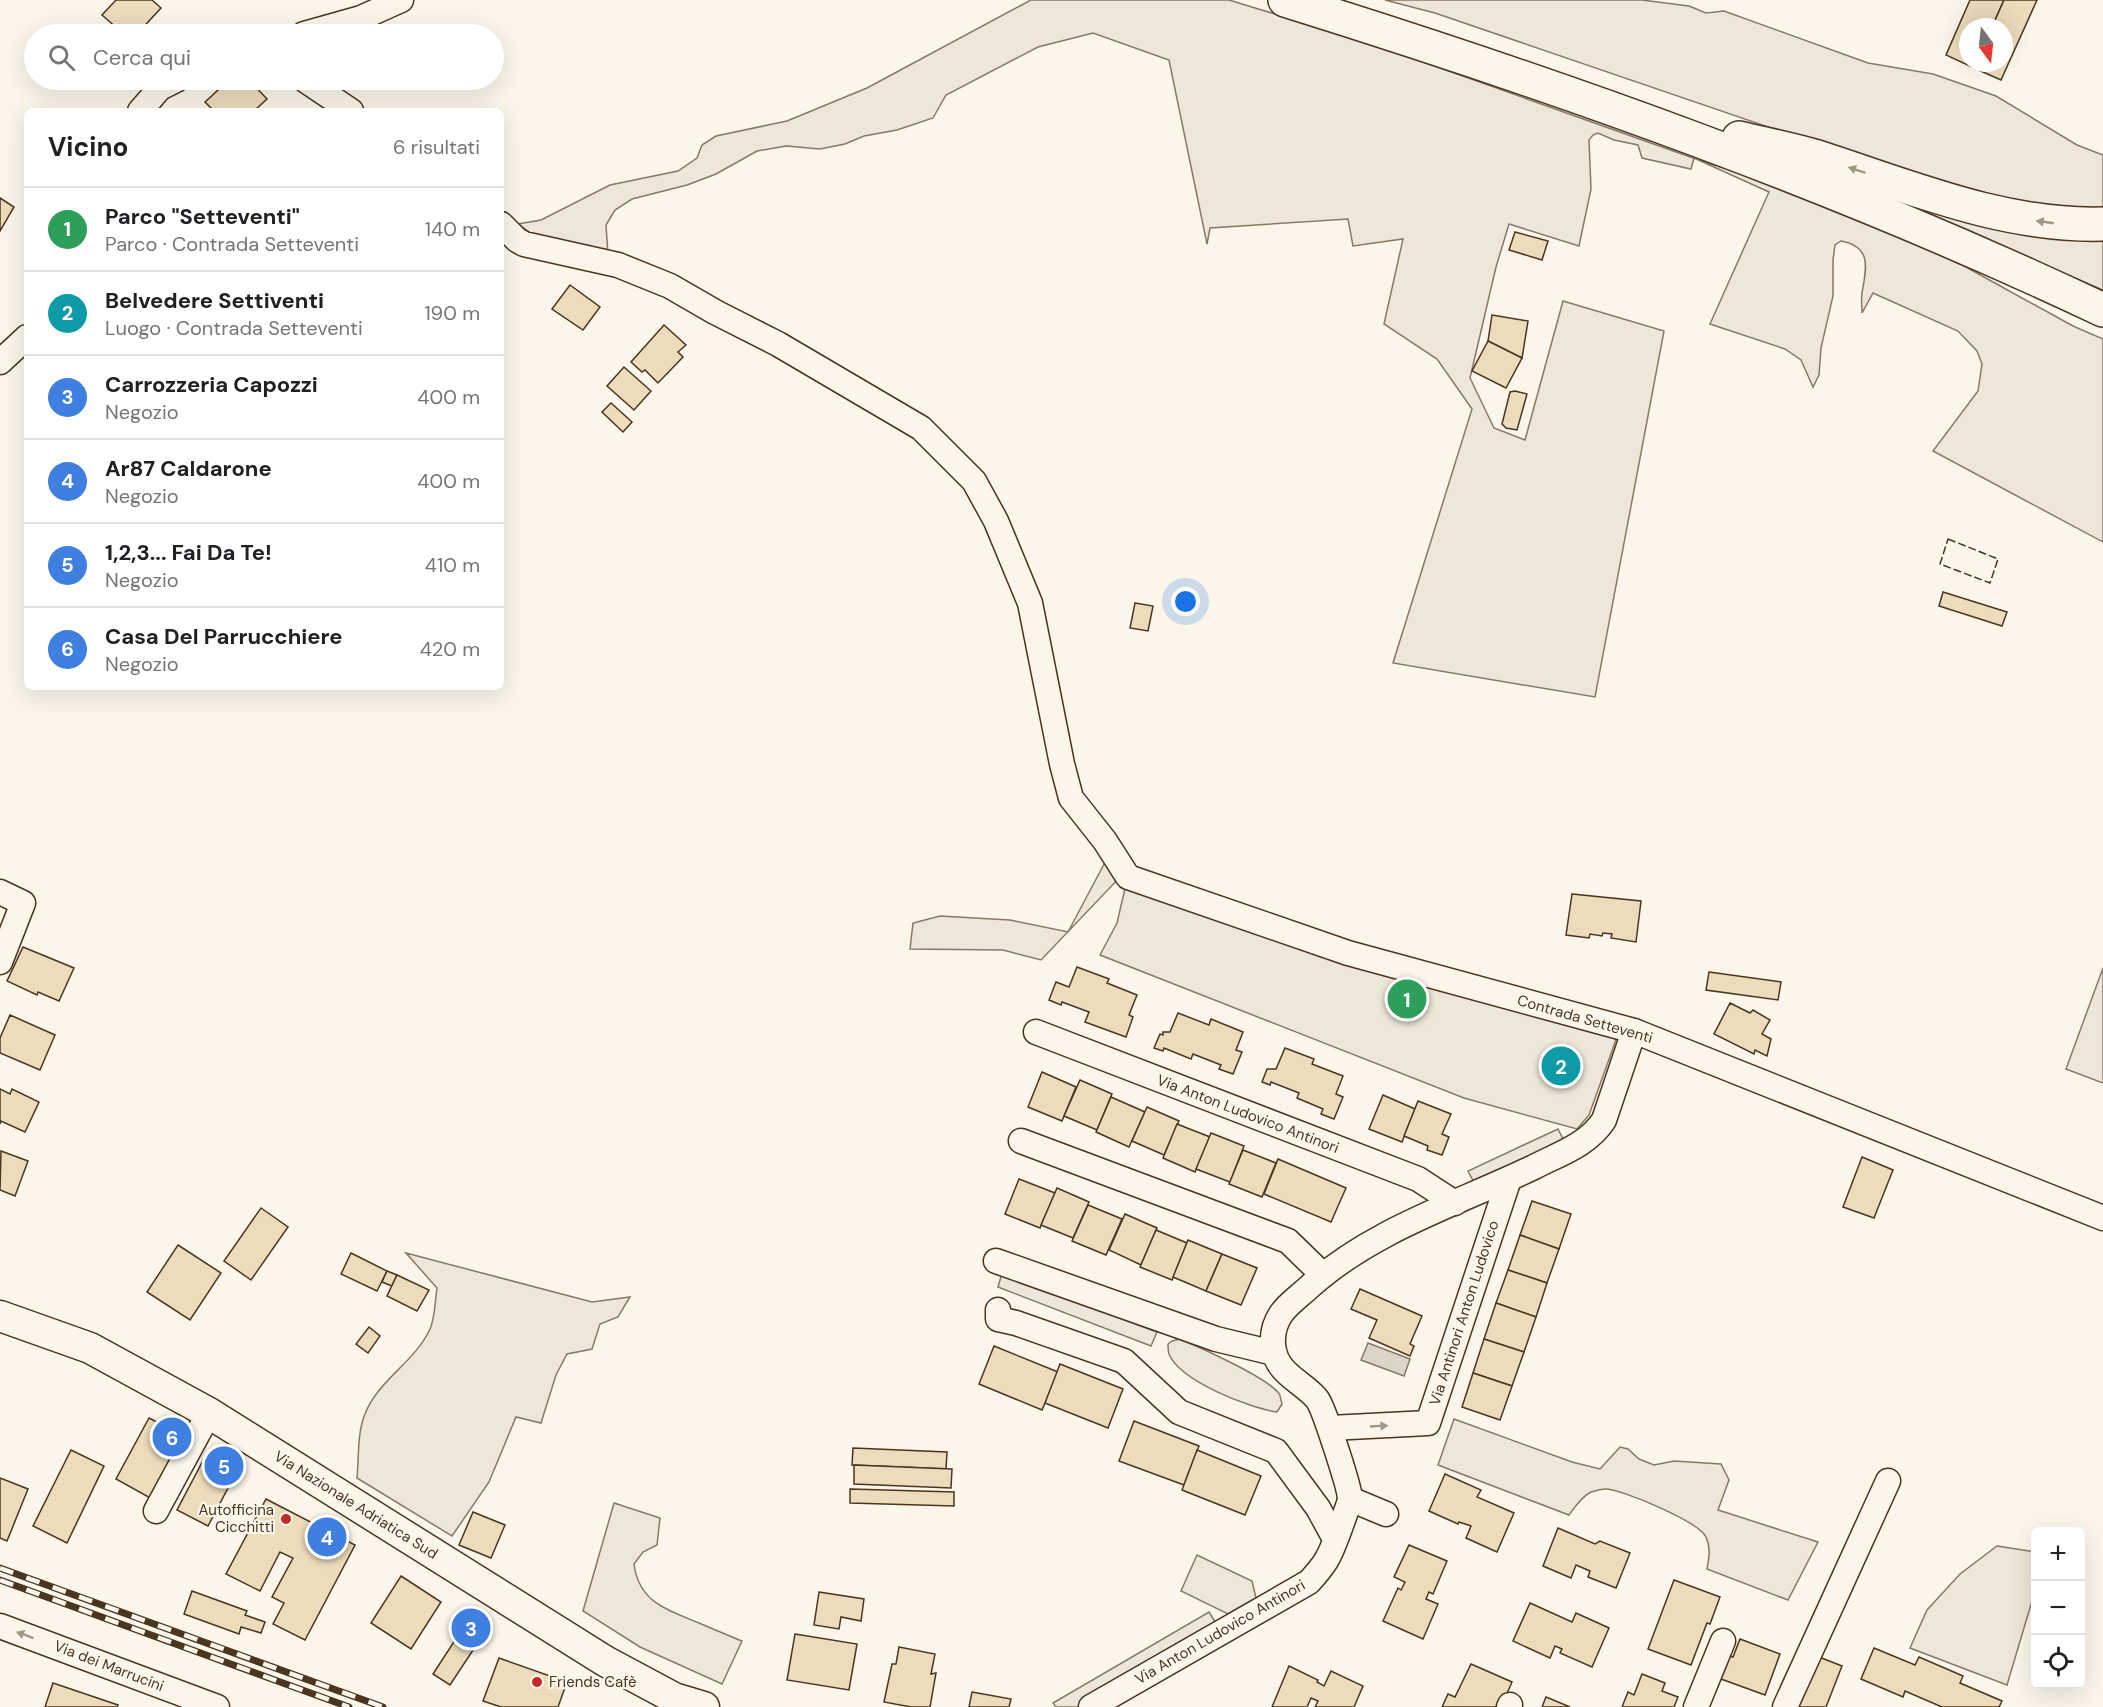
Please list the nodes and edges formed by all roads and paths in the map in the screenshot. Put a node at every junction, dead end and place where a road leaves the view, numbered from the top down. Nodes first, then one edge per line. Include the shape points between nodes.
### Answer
1 (401, 0) edge
2 (1286, 0) edge
3 (340, 24) edge
4 (158, 90) edge
5 (320, 90) edge
6 (1602, 104) junction
7 (143, 108) edge
8 (347, 108) edge
9 (2103, 224) edge
10 (504, 227) edge
11 (2103, 310) edge
12 (24, 340) edge
13 (0, 362) edge
14 (0, 892) edge
15 (0, 962) edge
16 (1634, 1031) junction
17 (1036, 1032) dead end
18 (1021, 1141) dead end
19 (1509, 1179) junction
20 (1455, 1203) junction
21 (2103, 1218) edge
22 (996, 1261) dead end
23 (1323, 1275) junction
24 (998, 1310) dead end
25 (0, 1317) edge
26 (1274, 1353) junction
27 (209, 1413) junction
28 (1329, 1428) junction
29 (1888, 1481) dead end
30 (1350, 1499) junction
31 (156, 1511) dead end
32 (1386, 1514) dead end
33 (1335, 1539) junction
34 (0, 1626) edge
35 (1723, 1641) dead end
36 (217, 1707) edge
37 (704, 1707) edge
38 (1090, 1707) edge
39 (1696, 1707) edge
40 (1785, 1707) edge

1 - 3 street
2 - 6 highway
4 - 7 street
5 - 8 street
9 -> 6 highway via 2053,224 2007,216 1811,155
6 - 11 highway via 1908,223
10 - 16 street, Contrada Setteventi via 524,244 618,265 670,286 778,344 921,428 974,481 996,520 1030,603 1071,798 1128,877 1348,953
12 - 13 street
14 - 15 street via 23,903
16 - 19 street via 1596,1133
16 - 21 street, Contrada Setteventi
17 - 20 street, Via Anton Ludovico Antinori via 1418,1179
18 - 23 street via 1288,1241
19 - 20 street
28 -> 19 street, Via Antinori Anton Ludovico via 1428,1423
20 - 23 street via 1388,1232
22 - 26 street via 1216,1339
23 - 26 street via 1282,1313 1275,1326
24 - 33 street via 998,1319 1124,1361 1179,1412 1276,1451 1318,1508
25 - 27 main road, Via Nazionale Adriatica Sud via 90,1348
26 - 28 street via 1287,1373 1318,1401
27 - 31 street
27 - 37 main road, Via Nazionale Adriatica Sud via 605,1661 674,1698
28 - 30 street
29 - 40 street
30 - 32 street
30 - 33 street, Via Anton Ludovico Antinori
33 - 38 street, Via Anton Ludovico Antinori via 1329,1557 1309,1582
36 -> 34 street, Via dei Marrucini
35 - 39 street

